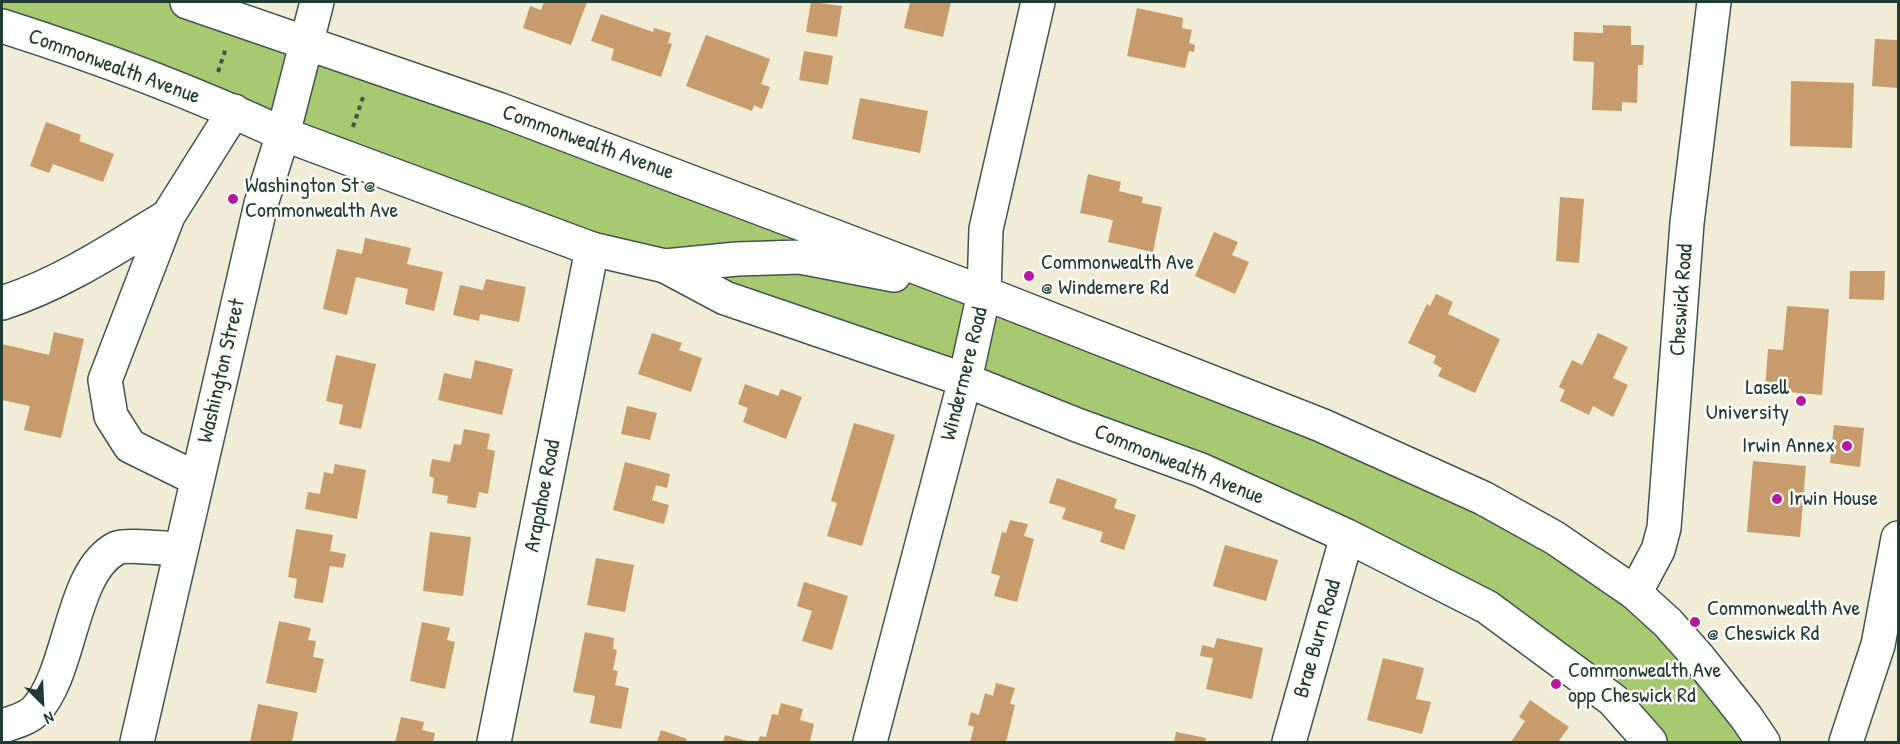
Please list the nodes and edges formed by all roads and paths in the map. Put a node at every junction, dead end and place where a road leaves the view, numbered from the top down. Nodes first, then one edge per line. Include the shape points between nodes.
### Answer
1 (187, 2) edge
2 (316, 2) edge
3 (1038, 2) edge
4 (1714, 2) edge
5 (2, 26) edge
6 (305, 43) junction
7 (227, 44) dead end
8 (217, 76) dead end
9 (364, 93) dead end
10 (234, 111) junction
11 (351, 133) dead end
12 (283, 134) junction
13 (168, 216) junction
14 (592, 249) junction
15 (665, 266) junction
16 (984, 293) junction
17 (2, 303) edge
18 (965, 380) junction
19 (197, 479) junction
20 (1347, 536) junction
21 (1899, 538) edge
22 (182, 549) junction
23 (1635, 593) junction
24 (2, 726) edge
25 (137, 742) edge
26 (494, 742) edge
27 (870, 742) edge
28 (1289, 742) edge
29 (1650, 742) edge
30 (1763, 742) edge
31 (1846, 742) edge

1 - 6 main road, Commonwealth Avenue
2 - 6 main road, Washington Street
3 - 16 main road, Windermere Road via 986,229
4 - 23 main road, Cheswick Road via 1687,223 1665,528
5 - 10 main road, Commonwealth Avenue
6 - 12 main road, Washington Street
6 - 16 main road, Commonwealth Avenue via 498,109
7 - 8 path
9 - 11 path
10 - 12 main road, Commonwealth Avenue
10 - 13 main road
12 - 14 main road, Commonwealth Avenue
12 - 19 main road, Washington Street via 261,204
13 - 17 main road via 96,260 29,294
13 - 19 main road via 105,380 111,416 130,446
14 - 15 main road, Commonwealth Avenue
14 - 26 main road, Arapahoe Road
15 - 16 main road, Commonwealth Avenue via 800,257
15 - 18 main road, Commonwealth Avenue via 725,298
16 - 18 main road, Windermere Road
16 - 23 main road, Commonwealth Avenue via 1322,425 1483,498 1555,538
18 - 20 main road, Commonwealth Avenue via 1202,470
18 - 27 main road, Windermere Road
19 - 22 main road, Washington Street
20 - 28 main road, Brae Burn Road
20 - 29 main road, Commonwealth Avenue via 1487,607 1613,700
21 - 31 main road via 1878,645
22 - 24 main road via 119,547 100,561 86,587 50,689 34,712
22 - 25 main road, Washington Street
23 - 30 main road, Commonwealth Avenue via 1699,658

